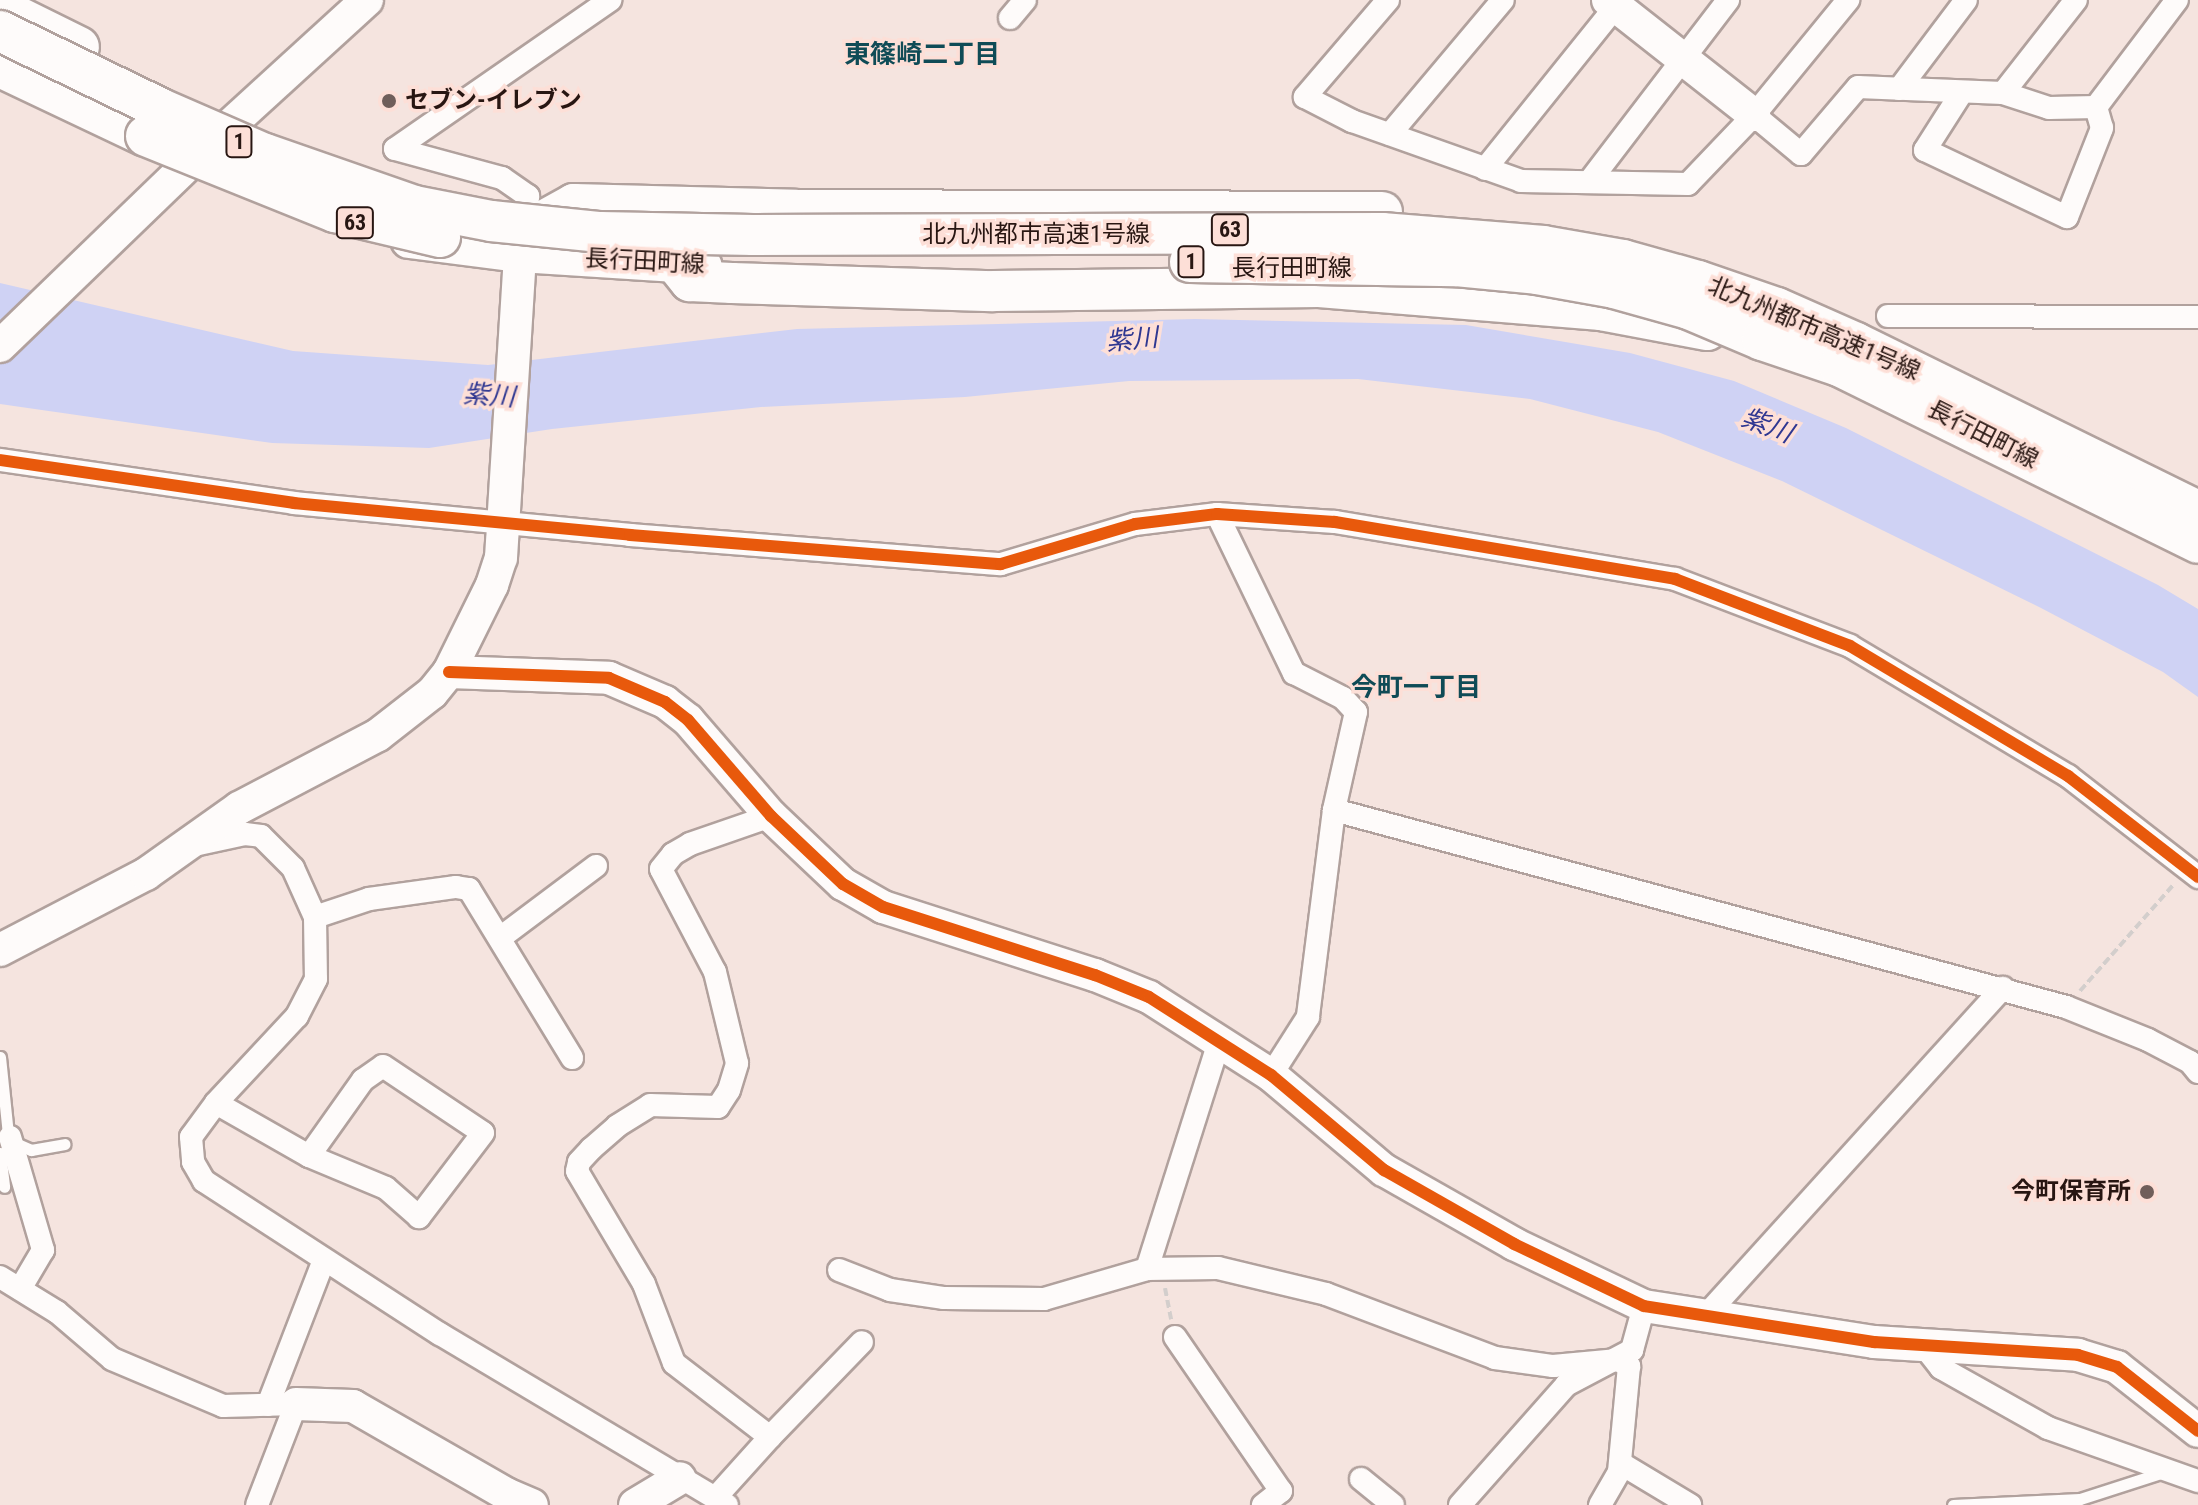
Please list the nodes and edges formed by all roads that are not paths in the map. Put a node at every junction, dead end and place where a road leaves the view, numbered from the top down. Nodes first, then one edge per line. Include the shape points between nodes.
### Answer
1 (367, 0) edge
2 (610, 0) edge
3 (1025, 0) edge
4 (1388, 0) edge
5 (1503, 0) edge
6 (1728, 0) edge
7 (1848, 0) edge
8 (1966, 0) edge
9 (2076, 0) edge
10 (2177, 0) edge
11 (1615, 2) edge
12 (0, 8) edge
13 (1010, 18) dead end
14 (0, 31) edge
15 (0, 47) edge
16 (1681, 57) junction
17 (0, 67) edge
18 (0, 82) edge
19 (1899, 89) junction
20 (1962, 92) junction
21 (2003, 93) junction
22 (2096, 107) junction
23 (1754, 115) junction
24 (1390, 134) junction
25 (146, 136) junction
26 (206, 147) junction
27 (1485, 169) junction
28 (1589, 182) junction
29 (521, 220) junction
30 (520, 254) junction
31 (677, 265) junction
32 (1888, 316) dead end
33 (2198, 317) edge
34 (1770, 324) junction
35 (0, 346) edge
36 (0, 460) edge
37 (2198, 511) edge
38 (1217, 514) junction
39 (502, 518) junction
40 (2198, 527) edge
41 (2198, 543) edge
42 (2198, 555) edge
43 (449, 672) junction
44 (1334, 810) junction
45 (771, 816) junction
46 (189, 846) junction
47 (596, 866) dead end
48 (2193, 873) edge
49 (315, 917) junction
50 (500, 938) junction
51 (0, 950) edge
52 (2003, 988) junction
53 (1219, 1042) junction
54 (0, 1057) edge
55 (572, 1058) dead end
56 (2198, 1072) edge
57 (1271, 1075) junction
58 (216, 1103) junction
59 (64, 1144) dead end
60 (5, 1145) edge
61 (309, 1156) junction
62 (4, 1187) dead end
63 (324, 1260) junction
64 (1154, 1268) junction
65 (839, 1270) dead end
66 (0, 1277) edge
67 (20, 1289) junction
68 (1644, 1306) junction
69 (1708, 1313) junction
70 (1175, 1337) road end
71 (862, 1342) dead end
72 (1923, 1345) junction
73 (1618, 1360) junction
74 (282, 1405) junction
75 (2198, 1431) edge
76 (770, 1437) junction
77 (1620, 1463) junction
78 (2166, 1471) junction
79 (680, 1478) junction
80 (1361, 1479) dead end
81 (2198, 1481) edge
82 (514, 1501) edge
83 (722, 1501) edge
84 (1471, 1501) edge
85 (257, 1505) edge
86 (635, 1505) edge
87 (1263, 1505) edge
88 (1393, 1505) edge
89 (1600, 1505) edge
90 (1690, 1505) edge
91 (1953, 1505) edge

1 - 26 street
2 - 29 street via 395,149 502,178 528,196
3 - 13 street
4 - 24 street via 1305,97
5 - 24 street
6 - 16 street
7 - 23 street
8 - 19 street
9 - 21 street
10 - 22 street
11 - 16 street
11 - 27 street
12 - 29 highway, bridge via 269,142 418,201
14 - 29 highway, 北九州都市高速1号線 / 1, bridge via 265,154 414,206
15 - 26 main road, 長行田町線 / 63
16 - 23 street
16 - 28 street
17 - 25 highway, 北九州都市高速1号線 / 1
18 - 25 highway
19 - 20 street
19 - 23 street via 1858,87 1801,154
20 - 21 street
20 - 22 street via 1925,150 2067,217 2102,128
21 - 22 street via 2049,108
23 - 28 street via 1688,184
24 - 27 street
25 - 34 highway, 北九州都市高速1号線 / 1, bridge via 335,212 405,232 488,246 705,260 1456,266 1614,288
26 - 29 main road, 長行田町線 / 63
26 - 30 main road, 長行田町線 / 63 via 318,210 401,239
26 - 35 street
27 - 28 street via 1521,181
29 - 30 street
29 - 34 highway, 北九州都市高速1号線 / 1, bridge via 600,232 753,235 1382,233 1463,238 1623,260
29 - 34 highway, bridge via 574,204 1382,212 1465,220 1622,250 1704,274
29 - 40 main road, 長行田町線 / 63 via 745,229 1384,229 1582,250 1701,279 1789,310 2000,407
30 - 31 main road, 長行田町線 / 63
30 - 39 street
31 - 34 highway, bridge via 690,281 1022,291 1319,287
31 - 42 main road, 長行田町線 / 63 via 914,273 1376,270 1478,276 1624,296 1806,352 2004,442
32 - 33 street
34 - 37 highway, 北九州都市高速1号線 / 1, bridge via 1920,372
34 - 41 highway, 北九州都市高速1号線 / 1, bridge via 1839,366
36 - 39 street via 294,503
38 - 39 street via 1135,524 1001,564
38 - 44 street via 1294,673 1343,698 1356,712
38 - 48 street via 1335,522 1675,579 1850,646 2068,776
39 - 43 street via 501,558 492,585
43 - 45 street via 609,678 665,702 688,720
43 - 46 street via 432,693 378,735 239,808
44 - 52 street
44 - 57 street via 1308,1017
45 - 53 street via 843,884 883,907 1095,975 1149,997
45 - 76 street via 690,844 661,869 715,972 737,1063 729,1090 718,1107 650,1105 591,1149 577,1171 644,1284 674,1363
46 - 49 street via 245,834 261,836 293,868
46 - 51 street
47 - 50 street
49 - 50 street via 369,899 456,887 469,889
49 - 58 street via 316,979 297,1016
50 - 55 street
52 - 56 street via 2148,1040 2190,1062
52 - 69 street
53 - 57 street
53 - 64 street
54 - 60 lane
57 - 68 street via 1384,1170 1514,1244
58 - 61 street
58 - 63 street via 191,1137 193,1162 204,1181
59 - 60 lane via 31,1150
60 - 62 lane
60 - 67 street via 43,1250
61 - 61 street via 363,1080 383,1066 483,1133 419,1217 386,1188
63 - 74 street
63 - 79 street
64 - 65 street via 1044,1299 944,1298 890,1290
64 - 73 street via 1218,1268 1326,1294 1495,1358 1553,1366
66 - 67 street
67 - 74 street via 57,1312 112,1359 223,1406
68 - 69 street
68 - 73 street via 1632,1350
69 - 72 street via 1874,1342
70 - 87 street via 1281,1491
71 - 76 street
72 - 75 street via 2078,1355 2117,1367
72 - 78 street via 1941,1368 2048,1428
73 - 77 street via 1629,1366
73 - 84 street via 1566,1385
74 - 82 street via 353,1406
74 - 85 street
76 - 83 street
77 - 89 street
77 - 90 street
78 - 81 street
78 - 91 lane via 2080,1499
79 - 83 street
79 - 86 street
80 - 88 street

